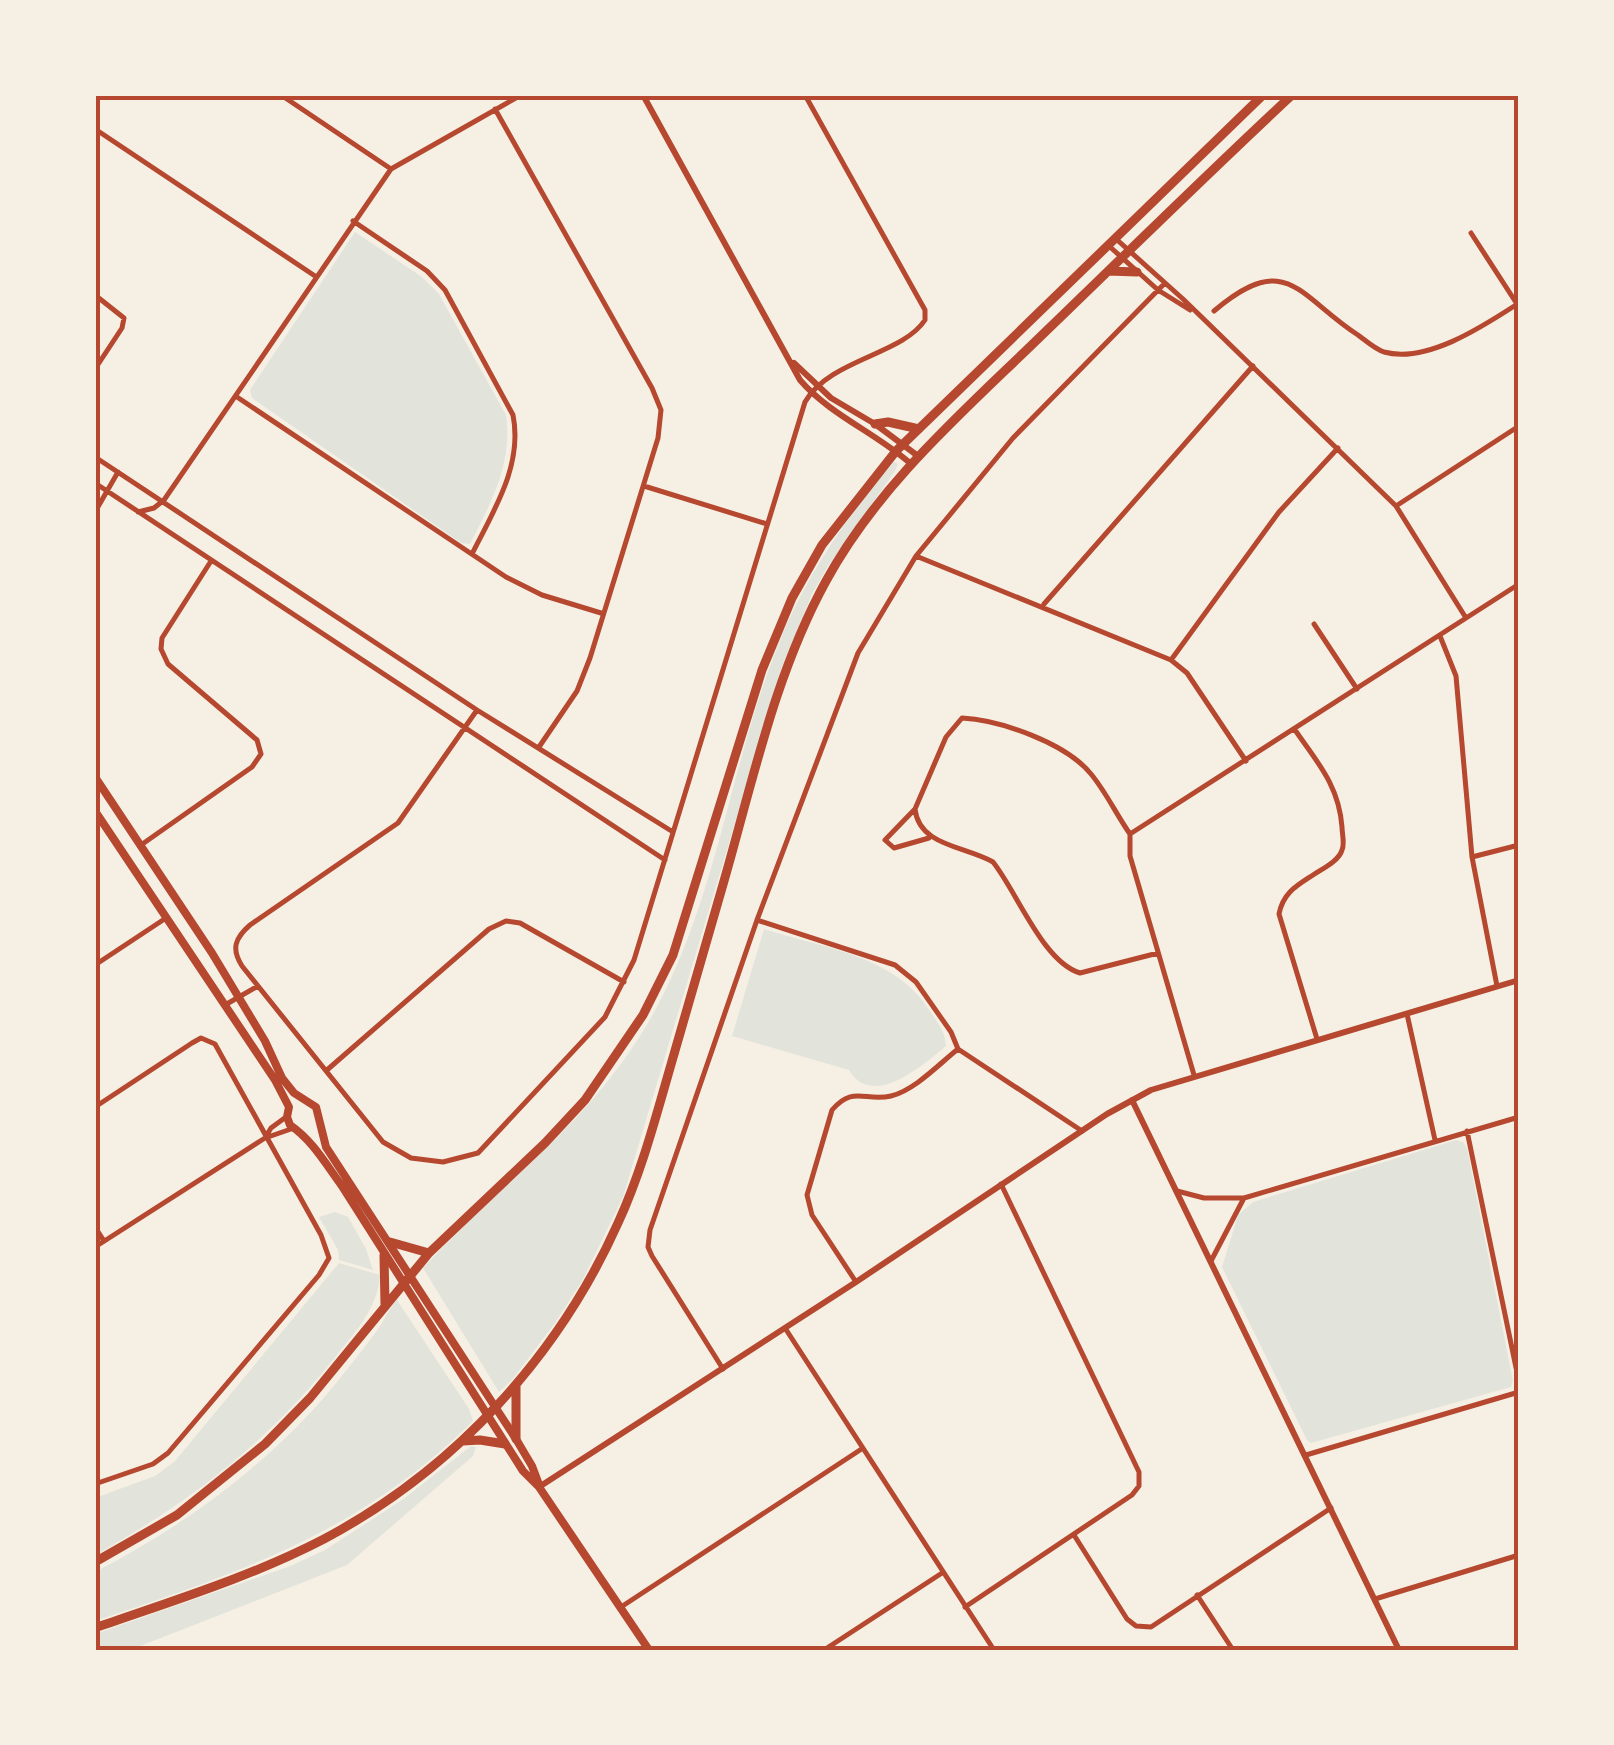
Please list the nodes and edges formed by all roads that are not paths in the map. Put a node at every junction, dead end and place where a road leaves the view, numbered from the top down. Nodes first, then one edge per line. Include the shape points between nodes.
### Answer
1 (521, 95) edge
2 (643, 95) edge
3 (806, 95) edge
4 (1263, 95) edge
5 (1292, 95) edge
6 (284, 96) edge
7 (495, 110) junction
8 (95, 130) edge
9 (391, 168) junction
10 (352, 221) junction
11 (1471, 233) dead end
12 (1112, 242) junction
13 (1125, 254) junction
14 (1108, 272) junction
15 (1137, 272) junction
16 (316, 276) junction
17 (1165, 282) junction
18 (1158, 290) junction
19 (95, 295) edge
20 (1518, 304) edge
21 (1193, 311) junction
22 (1214, 311) dead end
23 (1253, 366) junction
24 (95, 369) edge
25 (814, 390) junction
26 (237, 397) junction
27 (876, 424) junction
28 (1519, 426) edge
29 (918, 429) junction
30 (900, 447) junction
31 (1338, 448) junction
32 (95, 456) edge
33 (915, 460) junction
34 (118, 472) junction
35 (95, 483) edge
36 (644, 486) junction
37 (108, 491) junction
38 (164, 500) junction
39 (1396, 506) junction
40 (95, 512) edge
41 (138, 512) junction
42 (767, 524) junction
43 (472, 554) junction
44 (916, 556) junction
45 (211, 561) junction
46 (1519, 584) edge
47 (1044, 605) junction
48 (601, 613) junction
49 (1466, 618) junction
50 (1314, 624) dead end
51 (1440, 636) junction
52 (1171, 660) junction
53 (1357, 689) junction
54 (477, 710) junction
55 (466, 729) junction
56 (1295, 730) junction
57 (539, 746) junction
58 (1246, 761) junction
59 (95, 777) edge
60 (915, 809) junction
61 (95, 811) edge
62 (673, 832) junction
63 (1130, 834) junction
64 (930, 837) junction
65 (141, 846) junction
66 (1519, 846) edge
67 (1472, 857) junction
68 (665, 860) junction
69 (166, 918) junction
70 (757, 920) junction
71 (1158, 953) junction
72 (95, 965) edge
73 (1519, 980) edge
74 (624, 982) junction
75 (258, 986) junction
76 (1497, 986) junction
77 (238, 997) junction
78 (224, 1005) junction
79 (1407, 1014) junction
80 (1317, 1039) junction
81 (958, 1050) junction
82 (327, 1070) junction
83 (1194, 1075) junction
84 (304, 1100) junction
85 (1132, 1100) junction
86 (95, 1108) edge
87 (288, 1112) junction
88 (1519, 1117) edge
89 (318, 1119) junction
90 (298, 1130) junction
91 (1082, 1130) junction
92 (1467, 1131) junction
93 (265, 1138) junction
94 (1434, 1140) junction
95 (1001, 1184) junction
96 (1177, 1191) junction
97 (1244, 1198) junction
98 (95, 1227) edge
99 (104, 1241) junction
100 (390, 1242) junction
101 (95, 1247) edge
102 (429, 1253) junction
103 (384, 1255) junction
104 (1210, 1261) junction
105 (411, 1274) junction
106 (856, 1282) junction
107 (403, 1283) junction
108 (385, 1304) junction
109 (785, 1328) junction
110 (722, 1369) junction
111 (1519, 1382) edge
112 (516, 1385) junction
113 (1519, 1392) edge
114 (491, 1412) junction
115 (516, 1439) junction
116 (461, 1442) junction
117 (505, 1444) junction
118 (861, 1449) junction
119 (1306, 1455) junction
120 (95, 1484) edge
121 (539, 1486) junction
122 (1331, 1508) junction
123 (1074, 1534) junction
124 (1519, 1555) edge
125 (95, 1562) edge
126 (942, 1573) junction
127 (1197, 1595) junction
128 (1375, 1599) junction
129 (965, 1607) junction
130 (621, 1608) junction
131 (95, 1628) edge
132 (649, 1650) edge
133 (824, 1650) edge
134 (994, 1650) edge
135 (1233, 1650) edge
136 (1400, 1650) edge

1 - 7 street
2 - 25 street
3 - 25 street via 926,320
4 - 12 highway
5 - 13 highway
6 - 9 street
7 - 9 street
7 - 36 street via 661,410
8 - 16 street
9 - 10 street
10 - 16 street
10 - 43 street via 428,271 445,290 514,414 518,438 504,492
11 - 20 street
12 - 13 street
12 - 29 highway
13 - 14 highway
13 - 15 street
13 - 17 street
14 - 15 highway
14 - 33 highway
15 - 18 street
16 - 26 street
17 - 18 street
17 - 21 street
18 - 21 street
18 - 44 street via 1013,438
19 - 24 street via 124,318
20 - 22 street via 1471,333 1417,352 1383,352 1289,282 1256,283
21 - 23 street
23 - 31 street
23 - 47 street
25 - 27 street
25 - 30 street
25 - 42 street via 797,423
26 - 38 street
26 - 43 street
27 - 29 highway
27 - 30 street
28 - 39 street
29 - 30 highway
30 - 33 street
30 - 102 highway via 822,545 782,621 685,924 643,1015 568,1120
31 - 39 street
31 - 52 street via 1279,512
32 - 34 street
33 - 112 highway via 838,560 798,640 631,1193 576,1304
34 - 37 street
34 - 38 street
35 - 37 street
36 - 42 street
36 - 48 street
37 - 40 street
37 - 41 street
38 - 41 street
38 - 54 street
39 - 49 street
41 - 45 street
42 - 62 street
43 - 48 street via 542,595
44 - 47 street
44 - 70 street via 858,653
45 - 55 street
45 - 65 street via 161,648 168,664 258,740 261,754
46 - 49 street
47 - 52 street
48 - 57 street via 577,691
49 - 51 street
50 - 53 street
51 - 53 street
51 - 67 street via 1456,676
52 - 58 street
53 - 56 street
54 - 55 street
54 - 57 street
55 - 68 street
55 - 75 street via 390,830 239,936 236,954
56 - 58 street
56 - 80 street via 1335,791 1343,841 1335,860 1282,900 1279,914
57 - 62 street
58 - 63 street
59 - 65 main road
60 - 63 street via 946,737 962,718 990,719 1070,754 1090,772
60 - 64 street via 916,822
60 - 64 street via 885,840 894,848
61 - 69 main road
62 - 68 street
63 - 71 street via 1130,856
64 - 71 street via 993,862 1068,970 1080,973
65 - 77 main road
66 - 67 street
67 - 76 street
68 - 74 street
69 - 72 street
69 - 78 main road
70 - 81 street via 895,965 916,982
70 - 110 street via 648,1248
71 - 83 street
73 - 76 street
74 - 82 street via 506,921
74 - 82 street via 605,1018 478,1153 443,1162 411,1158 384,1142
75 - 77 street
75 - 82 street
76 - 79 street
77 - 78 street
77 - 84 main road via 282,1078
78 - 87 main road
79 - 80 street
79 - 94 street
80 - 83 street
81 - 91 street
81 - 106 street via 900,1093 853,1094 832,1110 807,1195 812,1215
83 - 85 street
84 - 87 main road
84 - 89 main road via 316,1106
85 - 91 street
85 - 96 street
86 - 93 street via 202,1038 215,1044
87 - 90 main road
87 - 93 street
88 - 92 street
89 - 90 main road
89 - 100 main road via 326,1146
90 - 93 street
90 - 103 main road via 315,1145
91 - 95 street
92 - 94 street
92 - 111 street
93 - 99 street
93 - 120 street via 321,1236 327,1263 160,1460
94 - 97 street
95 - 106 street
95 - 123 street via 1139,1472 1140,1486 1132,1495
96 - 97 street
96 - 104 street
97 - 104 street
98 - 99 street
99 - 101 street
100 - 102 highway
100 - 105 main road
102 - 105 highway
103 - 107 main road
103 - 108 highway
104 - 119 street
105 - 107 highway
105 - 114 main road
106 - 109 street
107 - 108 highway
107 - 114 main road
108 - 125 highway via 310,1398 246,1462 176,1515
109 - 110 street
109 - 118 street
110 - 121 street
112 - 114 highway
112 - 115 highway
113 - 119 street
114 - 115 main road
114 - 116 highway
114 - 117 main road
115 - 121 main road
116 - 117 highway
116 - 131 highway via 389,1499 318,1542
117 - 121 main road
118 - 126 street
118 - 130 street
119 - 122 street
121 - 130 main road
122 - 127 street
122 - 128 street
123 - 127 street via 1136,1626 1150,1627
123 - 129 street
124 - 128 street
126 - 129 street
126 - 133 street
127 - 135 street
128 - 136 street
129 - 134 street
130 - 132 main road

